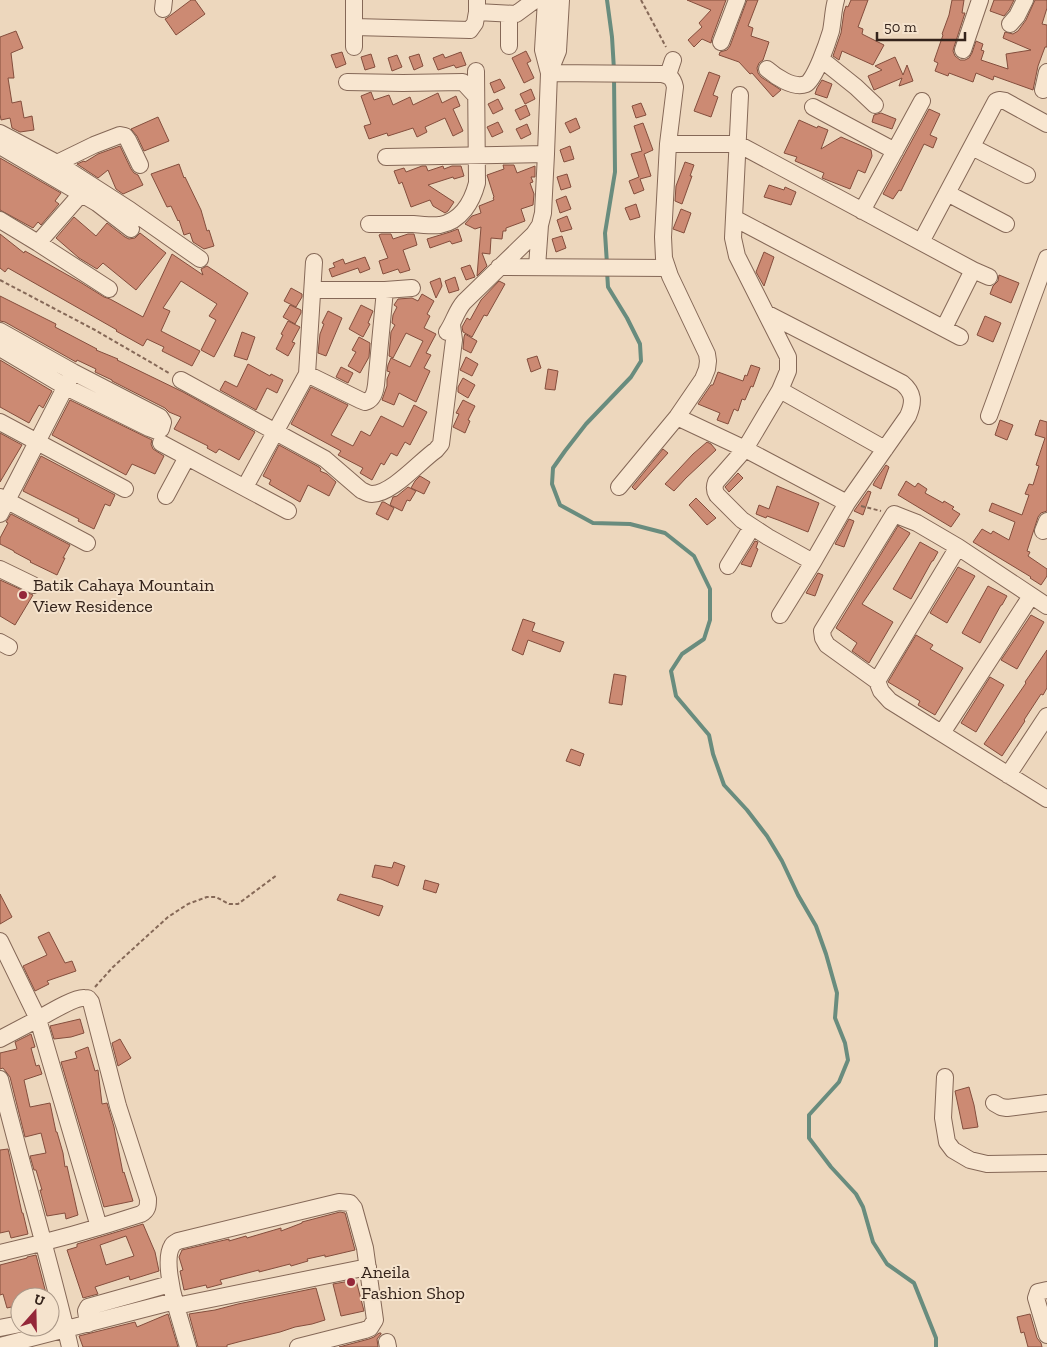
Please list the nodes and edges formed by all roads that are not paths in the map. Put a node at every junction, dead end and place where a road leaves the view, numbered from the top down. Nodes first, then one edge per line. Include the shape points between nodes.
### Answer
1 (354, 0) edge
2 (535, 0) edge
3 (546, 0) edge
4 (561, 0) edge
5 (737, 0) edge
6 (836, 0) edge
7 (980, 0) edge
8 (1025, 0) edge
9 (477, 6) edge
10 (509, 14) junction
11 (1010, 24) dead end
12 (354, 27) junction
13 (721, 42) dead end
14 (509, 46) dead end
15 (354, 47) dead end
16 (962, 50) dead end
17 (821, 59) junction
18 (766, 69) dead end
19 (476, 71) dead end
20 (1047, 72) edge
21 (549, 73) junction
22 (347, 82) dead end
23 (1043, 90) dead end
24 (475, 95) junction
25 (740, 95) dead end
26 (922, 102) dead end
27 (875, 105) dead end
28 (813, 107) dead end
29 (1047, 124) edge
30 (0, 133) edge
31 (668, 144) junction
32 (738, 144) junction
33 (0, 146) edge
34 (972, 147) junction
35 (895, 151) junction
36 (546, 154) junction
37 (477, 156) junction
38 (386, 157) dead end
39 (57, 162) junction
40 (140, 165) dead end
41 (1027, 175) dead end
42 (947, 192) junction
43 (81, 194) junction
44 (862, 211) junction
45 (734, 218) junction
46 (0, 220) edge
47 (369, 224) dead end
48 (1006, 224) dead end
49 (540, 225) junction
50 (131, 229) dead end
51 (921, 242) junction
52 (38, 243) junction
53 (1047, 258) edge
54 (200, 259) dead end
55 (314, 262) dead end
56 (499, 267) junction
57 (537, 268) junction
58 (667, 268) junction
59 (973, 270) junction
60 (989, 277) dead end
61 (412, 288) dead end
62 (109, 289) dead end
63 (313, 290) junction
64 (385, 290) junction
65 (766, 313) junction
66 (944, 328) junction
67 (0, 331) edge
68 (960, 337) dead end
69 (0, 348) edge
70 (307, 374) junction
71 (70, 379) junction
72 (181, 380) road end
73 (780, 390) junction
74 (989, 416) dead end
75 (677, 417) junction
76 (0, 422) edge
77 (276, 432) junction
78 (38, 442) junction
79 (161, 444) dead end
80 (745, 449) junction
81 (885, 449) junction
82 (187, 457) junction
83 (619, 487) dead end
84 (245, 488) junction
85 (125, 489) dead end
86 (166, 496) dead end
87 (847, 502) junction
88 (2, 504) edge
89 (288, 511) dead end
90 (752, 527) junction
91 (87, 543) dead end
92 (958, 548) junction
93 (813, 562) junction
94 (728, 566) dead end
95 (0, 568) edge
96 (33, 586) dead end
97 (1031, 596) junction
98 (1047, 606) edge
99 (780, 614) dead end
100 (877, 681) junction
101 (1047, 716) edge
102 (942, 732) junction
103 (1008, 775) junction
104 (1047, 799) edge
105 (0, 941) edge
106 (38, 1019) junction
107 (0, 1039) edge
108 (945, 1077) dead end
109 (0, 1079) edge
110 (994, 1103) dead end
111 (1047, 1103) edge
112 (1047, 1163) edge
113 (99, 1228) junction
114 (44, 1243) junction
115 (0, 1253) edge
116 (368, 1267) junction
117 (170, 1284) junction
118 (1047, 1290) edge
119 (175, 1303) junction
120 (88, 1324) junction
121 (66, 1330) junction
122 (60, 1332) edge
123 (1047, 1335) edge
124 (43, 1337) edge
125 (0, 1346) edge
126 (70, 1347) edge
127 (188, 1347) edge
128 (298, 1347) edge

1 - 12 street
2 - 10 street via 516,14
3 - 21 street via 543,50
4 - 21 street via 558,51
5 - 13 street
6 - 17 street
7 - 16 street
8 - 11 street
9 - 10 street
9 - 12 street via 474,26 470,30
10 - 14 street
12 - 15 street
17 - 18 street via 806,84 785,81
17 - 27 street
19 - 24 street
20 - 23 street
21 - 31 street via 662,74 670,68 675,87
21 - 36 street
22 - 24 street via 463,82
24 - 37 street
25 - 32 street
26 - 35 street
28 - 35 street
29 - 34 street via 999,100
30 - 39 street
31 - 32 street
31 - 58 street via 663,237
32 - 44 street
32 - 45 street
33 - 43 street
34 - 41 street
34 - 42 street
35 - 44 street
36 - 37 street
36 - 49 street
37 - 38 street
37 - 47 street via 477,183 472,200 464,212 450,222 430,226
39 - 40 street via 120,135 128,140
39 - 54 street
42 - 48 street
42 - 51 street
43 - 50 street
43 - 52 street
44 - 51 street
45 - 65 street via 734,246
45 - 66 street
46 - 52 street
49 - 56 street
49 - 57 street
51 - 59 street
52 - 62 street
53 - 74 street
55 - 63 street
56 - 57 street
56 - 77 street via 464,302 452,325 454,340 440,447 391,487 369,494 325,459
57 - 58 street
58 - 75 street via 708,361 703,379
59 - 60 street
59 - 66 street
61 - 64 street
63 - 64 street
63 - 70 street
64 - 70 street via 372,398 365,402
65 - 73 street via 788,357 788,371
65 - 81 street via 908,389 912,407
66 - 68 street
67 - 71 street
69 - 71 street
70 - 77 street
71 - 71 street via 160,417 164,422 161,429 149,428
71 - 78 street
72 - 77 street
73 - 80 street
73 - 81 street
75 - 80 street
75 - 83 street
76 - 78 street
77 - 84 street
78 - 85 street
78 - 88 street
79 - 82 street
80 - 87 street
80 - 90 street via 714,486 717,495
81 - 87 street
82 - 84 street
82 - 86 street
84 - 89 street
87 - 93 street
88 - 91 street
90 - 93 street
90 - 94 street
92 - 97 street
92 - 100 street
92 - 100 street via 918,523 894,514 822,631 827,645
93 - 99 street
95 - 96 street
97 - 98 street
97 - 102 street
100 - 102 street via 890,701
101 - 103 street
102 - 103 street
103 - 104 street
105 - 106 street
106 - 107 street
106 - 113 street
106 - 113 street via 80,998 91,1002 118,1106 148,1199 145,1212
108 - 112 street via 944,1118 947,1142 953,1150 970,1160 987,1164
109 - 114 street
110 - 111 street via 1007,1108
113 - 114 street
114 - 115 street
114 - 121 street
116 - 117 street via 354,1208 344,1202 173,1243 169,1256
116 - 119 street
116 - 128 street via 375,1315 370,1328
117 - 119 street
117 - 120 street via 88,1307
118 - 123 street via 1038,1292 1036,1298
119 - 120 street
119 - 127 street
120 - 121 street
121 - 122 street
121 - 126 street
124 - 125 street

